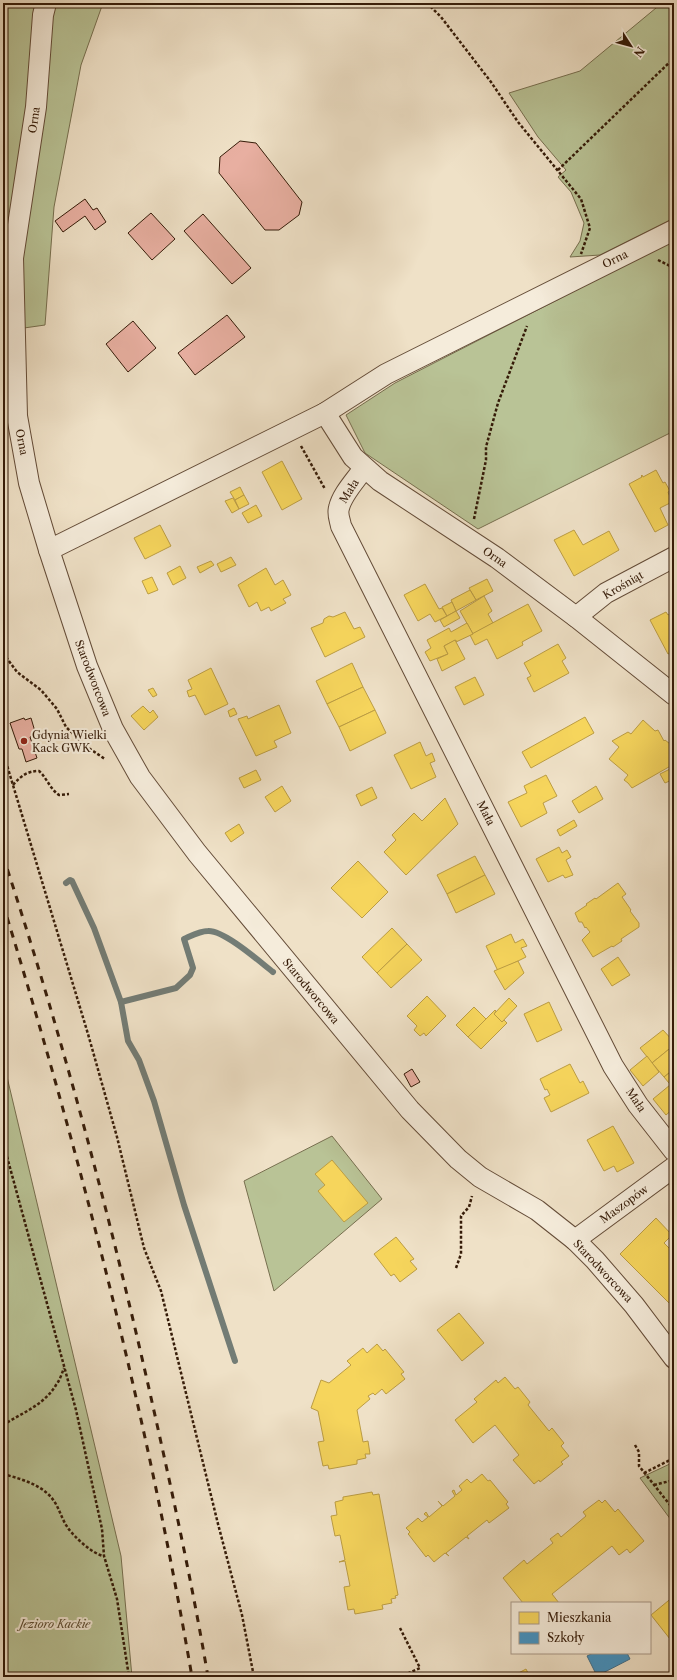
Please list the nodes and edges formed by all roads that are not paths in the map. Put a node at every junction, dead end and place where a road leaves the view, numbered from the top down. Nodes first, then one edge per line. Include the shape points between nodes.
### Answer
1 (46, 3) edge
2 (674, 230) edge
3 (324, 413) junction
4 (364, 468) junction
5 (49, 550) junction
6 (674, 557) edge
7 (576, 617) junction
8 (674, 695) edge
9 (674, 1151) edge
10 (674, 1167) edge
11 (575, 1240) junction
12 (674, 1358) edge

1 - 5 street, Orna via 36,107 13,258 13,300 16,416 29,483
2 - 3 street, Orna via 386,374
3 - 4 street, Orna via 353,457
3 - 5 street, Orna
4 - 7 street, Orna via 497,558
4 - 9 street, Mała via 338,508 341,526 613,1066 638,1105
5 - 11 street, Starodworcowa via 87,666 113,729 140,777 197,854 410,1110 471,1169 496,1187 537,1210
6 - 7 street, Krośniąt via 606,593
7 - 8 street, Orna
10 - 11 street, Maszopów
11 - 12 street, Starodworcowa via 634,1304

